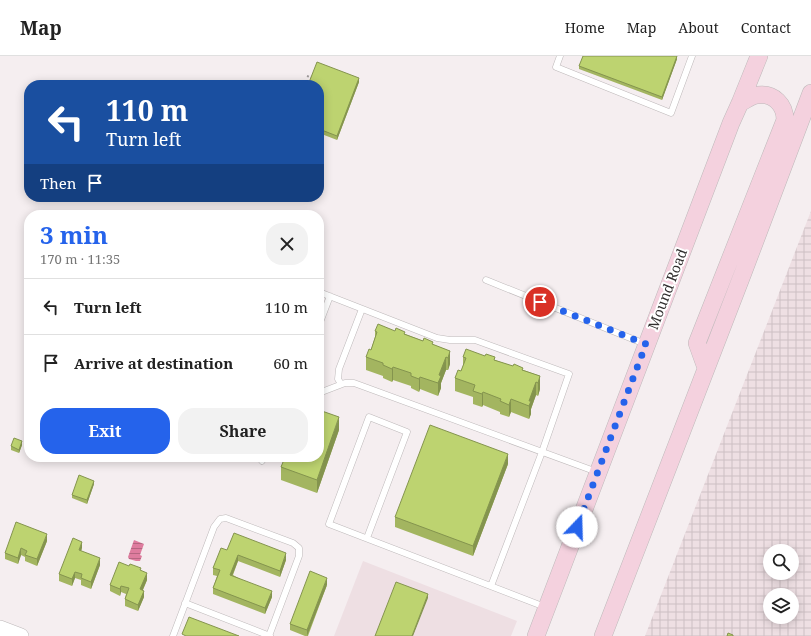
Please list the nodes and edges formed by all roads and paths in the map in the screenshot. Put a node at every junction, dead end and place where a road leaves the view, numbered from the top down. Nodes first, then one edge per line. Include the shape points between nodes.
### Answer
1 (560, 56) edge
2 (692, 56) edge
3 (759, 56) edge
4 (307, 76) dead end
5 (312, 78) edge
6 (811, 93) edge
7 (740, 103) junction
8 (486, 280) dead end
9 (324, 294) edge
10 (330, 296) junction
11 (362, 309) junction
12 (324, 312) edge
13 (646, 344) junction
14 (706, 368) junction
15 (341, 384) junction
16 (324, 391) edge
17 (542, 452) junction
18 (598, 473) junction
19 (367, 538) junction
20 (490, 586) junction
21 (185, 603) junction
22 (546, 608) junction
23 (0, 628) edge
24 (21, 636) edge
25 (173, 636) edge
26 (270, 636) edge
27 (536, 636) edge
28 (603, 636) edge

1 - 2 lane via 556,67 671,113
3 - 7 main road, Mound Road
4 - 5 path
6 - 14 main road
7 - 13 main road, Mound Road
7 - 14 main road via 758,95 770,96 777,100 785,112 784,120 697,343
8 - 13 lane
9 - 10 lane
10 - 11 lane
10 - 12 lane
11 - 15 lane via 339,370 338,379
11 - 17 lane via 437,338 475,340 569,374
13 - 18 main road, Mound Road
14 - 28 main road
15 - 16 lane
15 - 17 lane via 354,383
17 - 18 lane
17 - 20 lane
18 - 22 main road, Mound Road
19 - 19 lane via 329,524 369,417 407,432
19 - 20 lane
20 - 22 lane
21 - 25 lane
21 - 26 lane
21 - 26 lane via 214,527 220,519 226,518 293,543 299,548 299,556
22 - 27 main road, Mound Road
23 - 24 street

